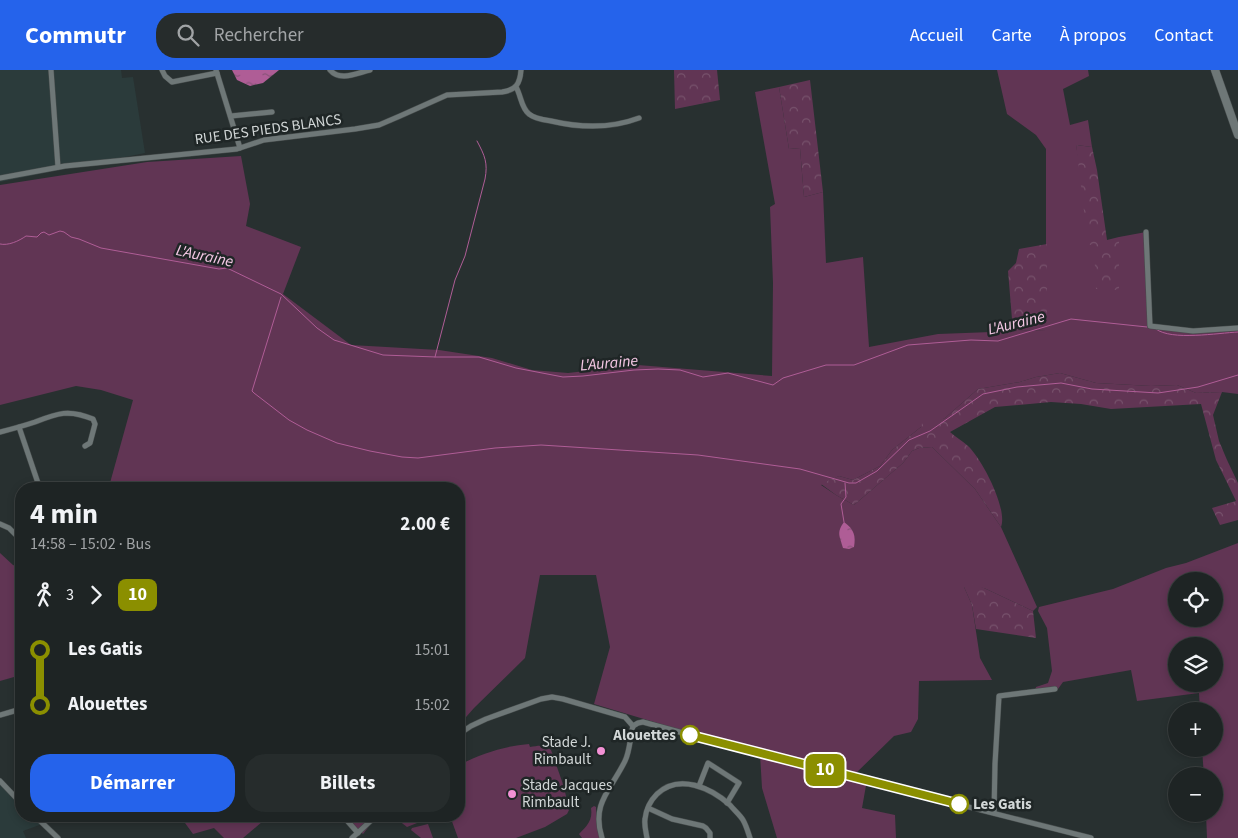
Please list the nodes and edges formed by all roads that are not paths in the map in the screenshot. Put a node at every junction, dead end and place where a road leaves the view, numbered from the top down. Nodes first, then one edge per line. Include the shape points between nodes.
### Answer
1 (51, 70) edge
2 (162, 70) edge
3 (330, 70) edge
4 (370, 70) edge
5 (521, 70) edge
6 (1215, 70) edge
7 (216, 72) edge
8 (516, 87) junction
9 (272, 112) dead end
10 (231, 116) junction
11 (639, 118) dead end
12 (1238, 135) edge
13 (240, 148) junction
14 (58, 167) junction
15 (0, 178) edge
16 (1146, 232) dead end
17 (1238, 328) edge
18 (19, 427) junction
19 (0, 432) edge
20 (85, 446) dead end
21 (38, 482) edge
22 (0, 524) edge
23 (15, 534) edge
24 (1055, 689) dead end
25 (15, 711) edge
26 (0, 715) edge
27 (633, 726) junction
28 (465, 730) edge
29 (0, 781) edge
30 (699, 786) junction
31 (15, 796) edge
32 (727, 803) junction
33 (648, 808) junction
34 (994, 813) junction
35 (41, 822) edge
36 (348, 822) edge
37 (370, 822) edge
38 (358, 833) junction
39 (58, 838) edge
40 (352, 838) edge
41 (602, 838) edge
42 (647, 838) edge
43 (710, 838) edge
44 (750, 838) edge
45 (1091, 838) edge

1 - 14 street
2 - 7 street via 172,82
3 - 4 street via 343,77
5 - 8 street
6 - 12 main road
7 - 10 street
8 - 11 street via 526,111 537,118 592,127
8 - 13 street, RUE DES PIEDS BLANCS via 502,92 447,95 379,125 264,140
9 - 10 street
10 - 13 street
13 - 14 street, RUE DES PIEDS BLANCS
14 - 15 street, RUE DES PIEDS BLANCS
16 - 17 street via 1150,326 1193,331
18 - 19 street
18 - 20 street via 55,414 87,416 93,418 95,424 90,443
18 - 21 street
22 - 23 street
24 - 34 street via 999,696
25 - 26 street
27 - 28 street via 625,717 552,697 486,719
27 - 34 street via 643,722
27 - 41 street via 626,760 599,809
29 - 31 street
30 - 32 street
30 - 32 street via 708,763 739,783
30 - 33 street via 685,783 668,787 652,799
32 - 44 street via 742,819
33 - 42 street via 645,818
33 - 43 street via 672,819 698,824 706,828
34 - 45 street
35 - 39 street
36 - 38 street
37 - 38 street
38 - 40 street

